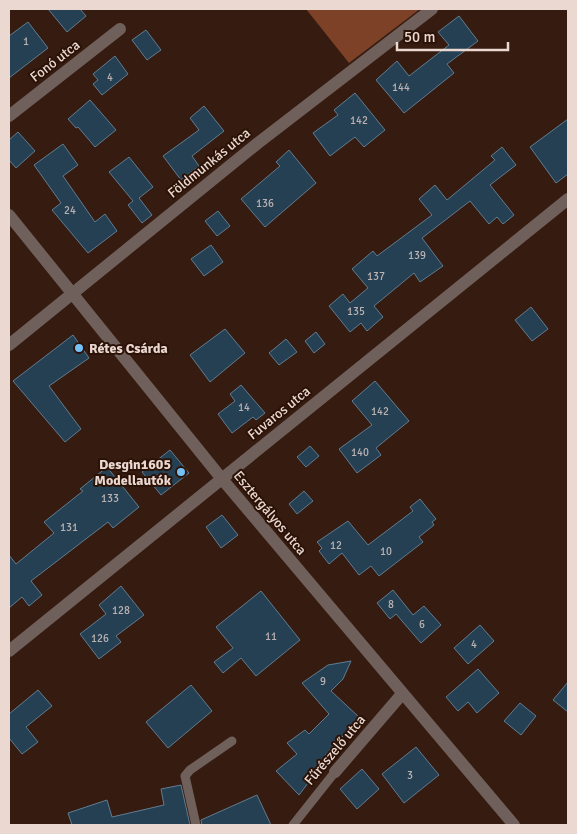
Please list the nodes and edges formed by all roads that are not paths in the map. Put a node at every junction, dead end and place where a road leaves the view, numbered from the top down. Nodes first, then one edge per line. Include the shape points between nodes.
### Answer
1 (432, 9) edge
2 (120, 29) dead end
3 (9, 116) edge
4 (568, 199) edge
5 (9, 215) edge
6 (72, 294) junction
7 (9, 345) edge
8 (222, 479) junction
9 (9, 651) edge
10 (402, 694) junction
11 (232, 741) dead end
12 (335, 772) joint
13 (196, 825) edge
14 (292, 825) edge
15 (514, 825) edge

1 - 6 street, Földmunkás utca via 258,143
2 - 3 street, Fonó utca
4 - 8 street, Fuvaros utca
5 - 6 street, Esztergályos utca
6 - 7 street, Földmunkás utca
6 - 8 street, Esztergályos utca
8 - 9 street, Fuvaros utca
8 - 10 street, Esztergályos utca
10 - 12 street, Fűrészelő utca
10 - 15 street, Esztergályos utca
11 - 13 lane via 185,776
12 - 14 lane, Fűrészelő utca

